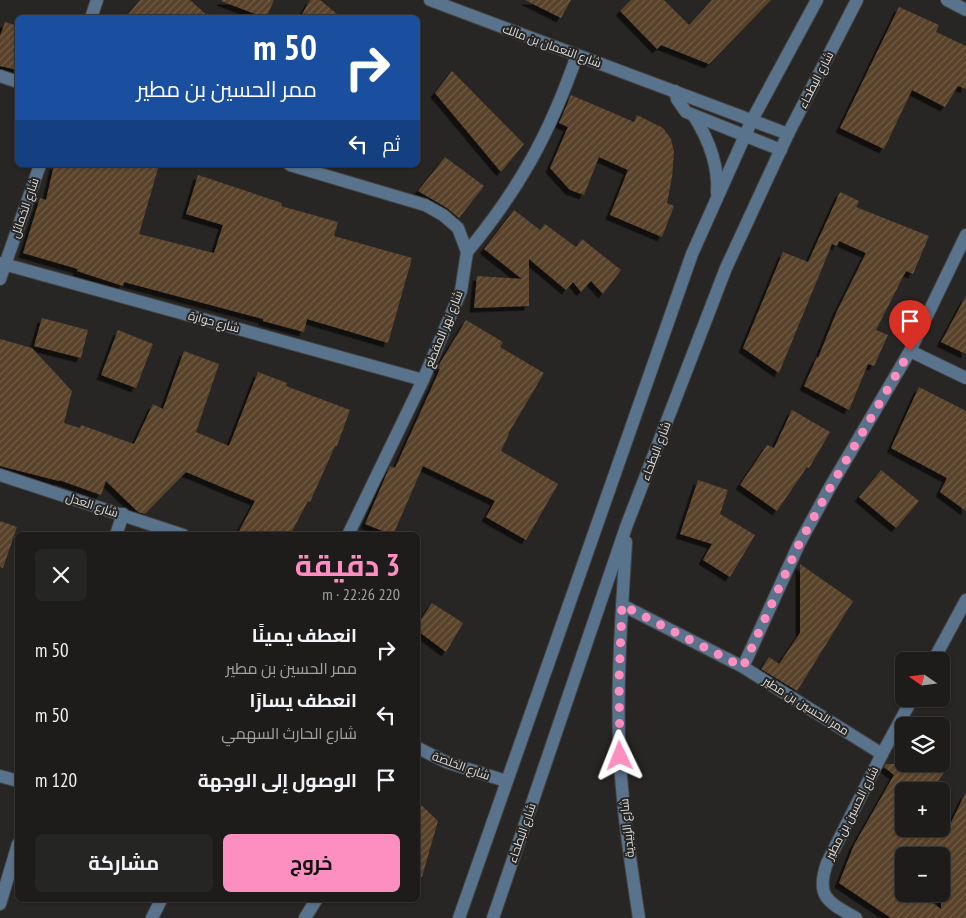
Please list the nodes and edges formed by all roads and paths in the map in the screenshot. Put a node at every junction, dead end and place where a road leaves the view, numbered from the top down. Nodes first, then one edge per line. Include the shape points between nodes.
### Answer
1 (97, 0) edge
2 (430, 0) edge
3 (817, 0) edge
4 (857, 0) edge
5 (947, 0) edge
6 (966, 10) edge
7 (92, 15) edge
8 (577, 54) junction
9 (0, 76) edge
10 (15, 81) edge
11 (675, 91) junction
12 (694, 116) junction
13 (752, 120) junction
14 (788, 134) junction
15 (745, 136) junction
16 (780, 150) junction
17 (39, 167) edge
18 (297, 167) edge
19 (716, 200) junction
20 (966, 235) edge
21 (467, 252) junction
22 (3, 264) edge
23 (0, 279) edge
24 (910, 351) junction
25 (966, 378) edge
26 (423, 380) junction
27 (0, 475) edge
28 (122, 514) junction
29 (626, 527) junction
30 (117, 532) edge
31 (174, 532) edge
32 (349, 532) edge
33 (966, 600) edge
34 (622, 605) junction
35 (938, 652) edge
36 (743, 667) junction
37 (907, 708) edge
38 (420, 749) edge
39 (882, 754) junction
40 (0, 776) edge
41 (15, 780) edge
42 (506, 781) junction
43 (15, 854) edge
44 (160, 902) edge
45 (315, 902) edge
46 (0, 904) edge
47 (152, 918) edge
48 (304, 918) edge
49 (459, 918) edge
50 (493, 918) edge
51 (639, 918) edge
52 (856, 918) edge

1 - 7 street
2 - 8 street, شارع النعمان بن مالك
3 - 13 street
4 - 14 street, شارع البطحاء
5 - 6 street
8 - 11 street, شارع النعمان بن مالك
8 - 21 street via 533,160 491,223
9 - 10 street
11 - 12 street via 680,106
11 - 13 street, شارع النعمان بن مالك
12 - 15 street
12 - 19 street via 713,156
13 - 14 street, شارع النعمان بن مالك
13 - 15 street
14 - 16 street, شارع البطحاء
15 - 16 street
15 - 19 street
16 - 29 street, شارع البطحاء via 726,268
17 - 22 street, شارع الخمائل
18 - 21 street, شارع نهر المقطع via 425,205 444,215 458,228
19 - 42 street via 692,254
20 - 24 street
21 - 26 street, شارع نهر المقطع via 461,291
22 - 23 street, شارع الخمائل
22 - 26 street, شارع حوارة
24 - 25 street
24 - 36 street via 799,544
26 - 32 street, شارع نهر المقطع
27 - 28 street, شارع العدل
28 - 30 street
28 - 31 street, شارع العدل
29 - 34 street, شارع الزبيدية
29 - 50 street, شارع البطحاء
33 - 35 street
34 - 36 street, ممر الحسين بن مطير
34 - 51 street, شارع الزبيدية via 619,741 625,825
36 - 39 street, ممر الحسين بن مطير
37 - 39 street, شارع الحسين بن مطير
38 - 42 street, شارع الخلصة via 446,762
39 - 52 street, شارع الحسين بن مطير via 822,877 826,898
40 - 41 street
42 - 49 street
43 - 46 street
44 - 47 street
45 - 48 street

